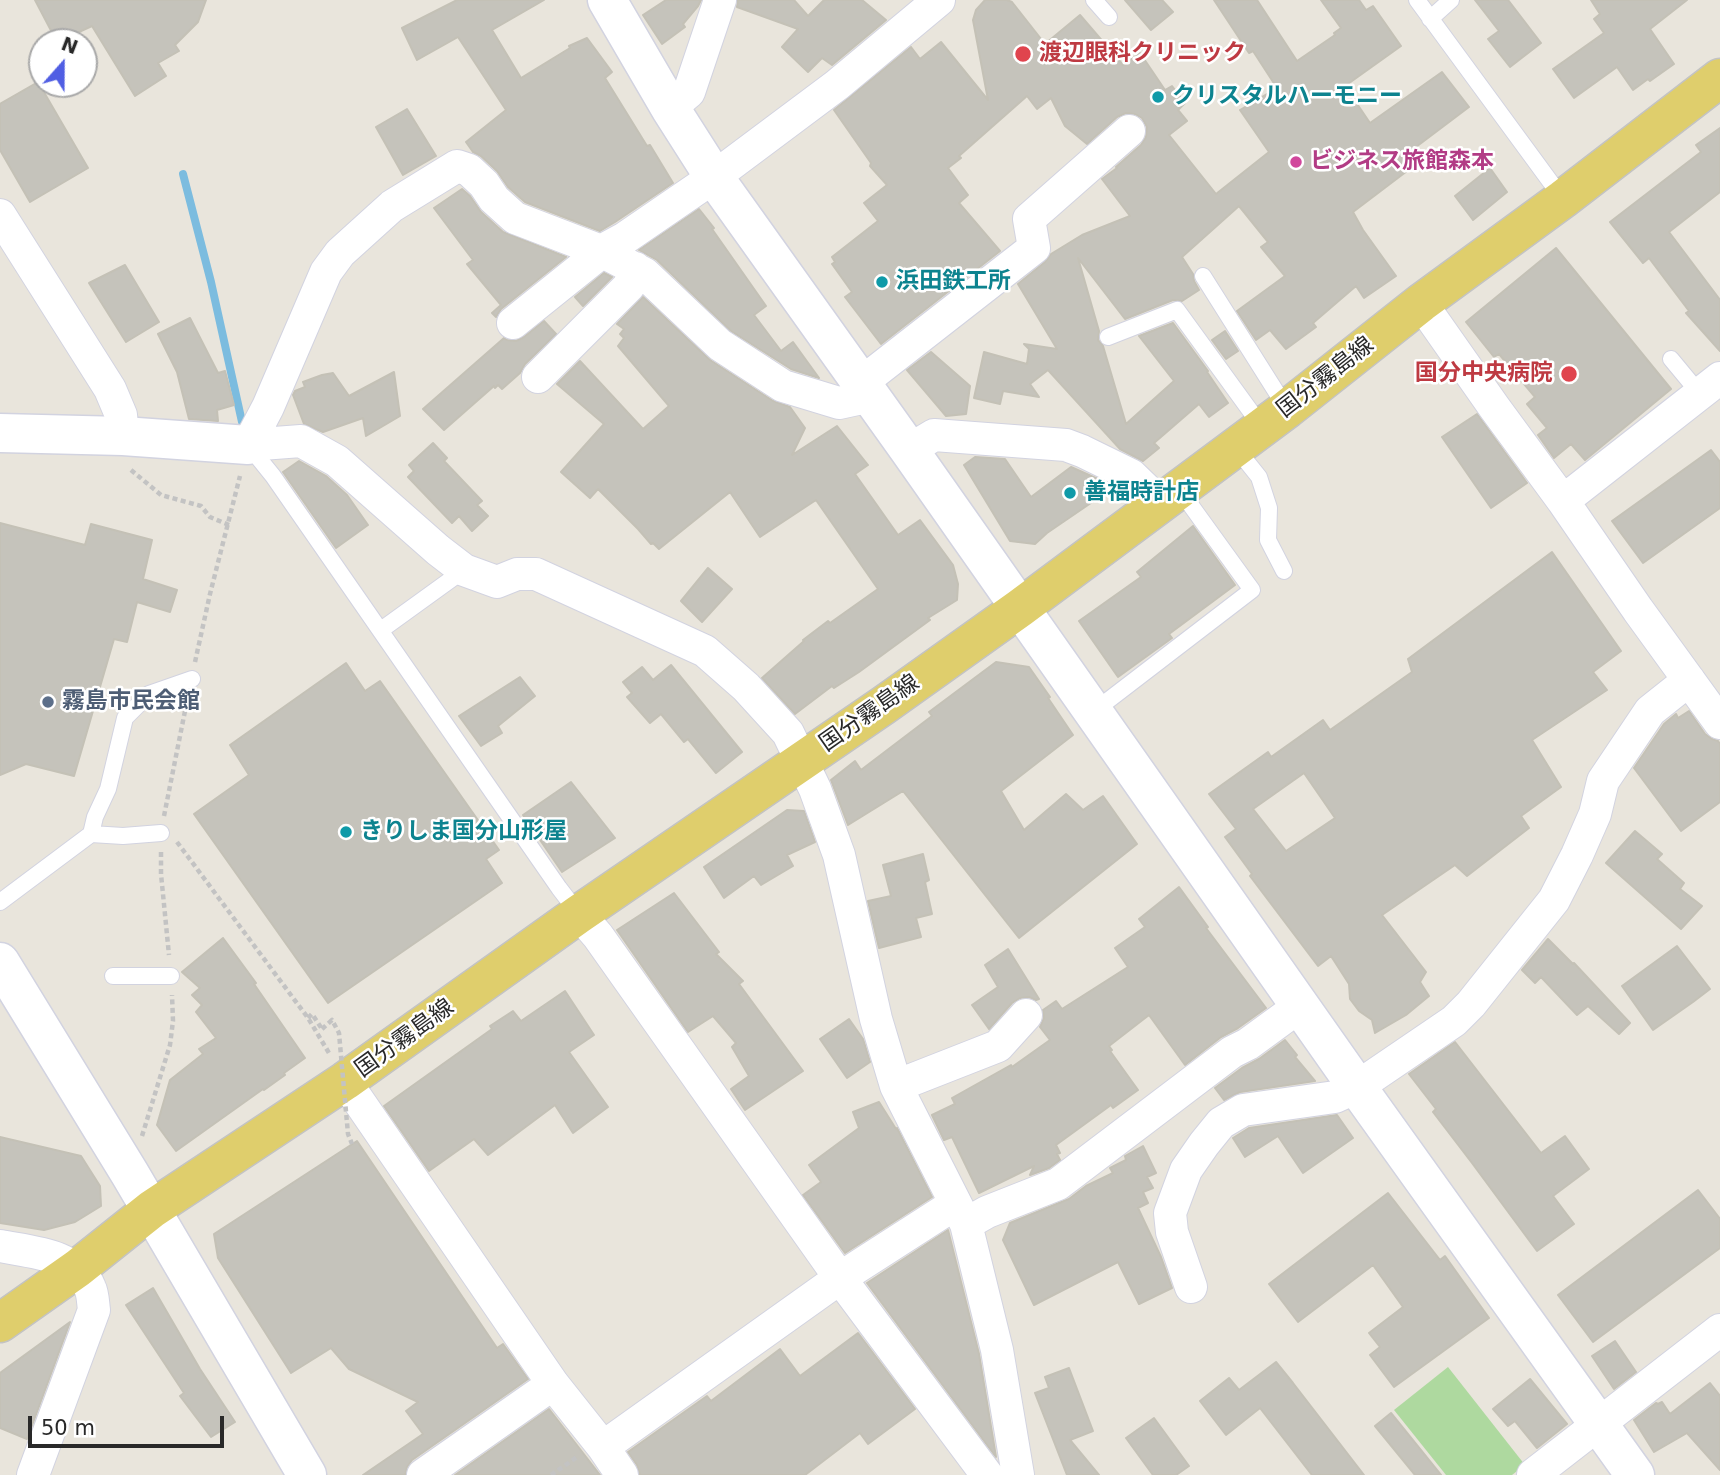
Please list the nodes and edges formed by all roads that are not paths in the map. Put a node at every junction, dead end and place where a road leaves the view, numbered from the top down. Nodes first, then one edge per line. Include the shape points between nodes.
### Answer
1 (607, 0) edge
2 (720, 0) edge
3 (939, 0) edge
4 (1094, 0) edge
5 (1417, 0) edge
6 (1451, 0) edge
7 (1108, 17) dead end
8 (1430, 19) junction
9 (1720, 78) edge
10 (670, 108) junction
11 (1129, 131) dead end
12 (714, 177) junction
13 (1563, 199) junction
14 (0, 215) edge
15 (601, 251) junction
16 (635, 268) junction
17 (1203, 275) dead end
18 (1421, 303) junction
19 (513, 323) dead end
20 (1108, 337) dead end
21 (1671, 359) dead end
22 (538, 377) dead end
23 (1710, 386) edge
24 (866, 390) junction
25 (1261, 428) junction
26 (0, 433) edge
27 (123, 436) junction
28 (248, 445) junction
29 (909, 450) junction
30 (1169, 496) junction
31 (1563, 501) junction
32 (464, 570) junction
33 (1284, 571) dead end
34 (1020, 608) junction
35 (381, 630) junction
36 (192, 678) road end
37 (1689, 680) junction
38 (1093, 712) junction
39 (1720, 723) edge
40 (802, 762) junction
41 (161, 833) road end
42 (91, 834) junction
43 (0, 902) edge
44 (579, 914) junction
45 (0, 962) edge
46 (113, 976) dead end
47 (171, 976) road end
48 (1300, 1006) junction
49 (1026, 1015) dead end
50 (345, 1081) junction
51 (896, 1086) junction
52 (1357, 1087) junction
53 (152, 1209) junction
54 (960, 1214) junction
55 (0, 1246) edge
56 (78, 1268) junction
57 (840, 1278) junction
58 (1191, 1287) dead end
59 (0, 1323) edge
60 (1720, 1330) edge
61 (554, 1384) junction
62 (1599, 1423) junction
63 (603, 1447) junction
64 (33, 1475) edge
65 (307, 1475) edge
66 (423, 1475) edge
67 (622, 1475) edge
68 (987, 1475) edge
69 (1018, 1475) edge
70 (1534, 1475) edge
71 (1635, 1475) edge

1 - 10 street
2 - 10 street via 689,92
3 - 12 street via 837,85
4 - 7 lane
5 - 8 lane
6 - 8 lane
8 - 13 lane
9 - 13 main road, 国分霧島線
10 - 12 street
11 - 24 street via 1029,219 1034,248
12 - 15 street
12 - 24 street
13 - 18 main road, 国分霧島線
14 - 27 street via 110,389 121,415
15 - 16 street
15 - 19 street
15 - 28 street via 515,218 469,170 457,166 392,206 340,253 326,272
16 - 22 street via 629,286
16 - 24 street via 720,345 783,386 839,403
17 - 25 lane
18 - 25 main road, 国分霧島線
18 - 31 street
20 - 25 lane via 1177,310
21 - 23 lane
23 - 31 street
24 - 29 street
25 - 30 main road, 国分霧島線
25 - 33 lane via 1259,477 1269,508 1268,540
26 - 27 street
27 - 28 street
28 - 32 street via 301,441 337,461
28 - 35 lane
29 - 30 street via 934,435 1066,445
29 - 34 street
30 - 34 main road, 国分霧島線
30 - 38 lane via 1252,590
31 - 37 street
32 - 35 lane
32 - 40 street via 497,582 517,574 536,575 705,651 788,733
34 - 38 street
34 - 40 main road, 国分霧島線
35 - 44 lane
36 - 42 lane via 149,694 125,718 108,789
37 - 39 street
37 - 52 street via 1643,721 1603,781 1595,814 1554,900 1471,1004 1454,1021
38 - 48 street
40 - 44 main road, 国分霧島線
40 - 51 street via 839,855
41 - 42 lane
42 - 43 lane
44 - 50 main road, 国分霧島線
44 - 57 street
45 - 53 street
46 - 47 lane
48 - 52 street
48 - 54 street via 1058,1184 987,1212
49 - 51 street via 998,1046
50 - 53 main road, 国分霧島線
50 - 61 street
51 - 54 street
52 - 58 street via 1335,1097 1243,1110 1221,1123 1186,1170 1170,1213
52 - 62 street
53 - 56 main road, 国分霧島線
53 - 65 street
54 - 57 street
54 - 69 street via 997,1350
55 - 56 street via 42,1252
56 - 59 main road, 国分霧島線
56 - 64 street via 90,1288 94,1310
57 - 63 street
57 - 68 street
60 - 62 street
61 - 63 street
61 - 66 street
62 - 70 street
62 - 71 street
63 - 67 street

